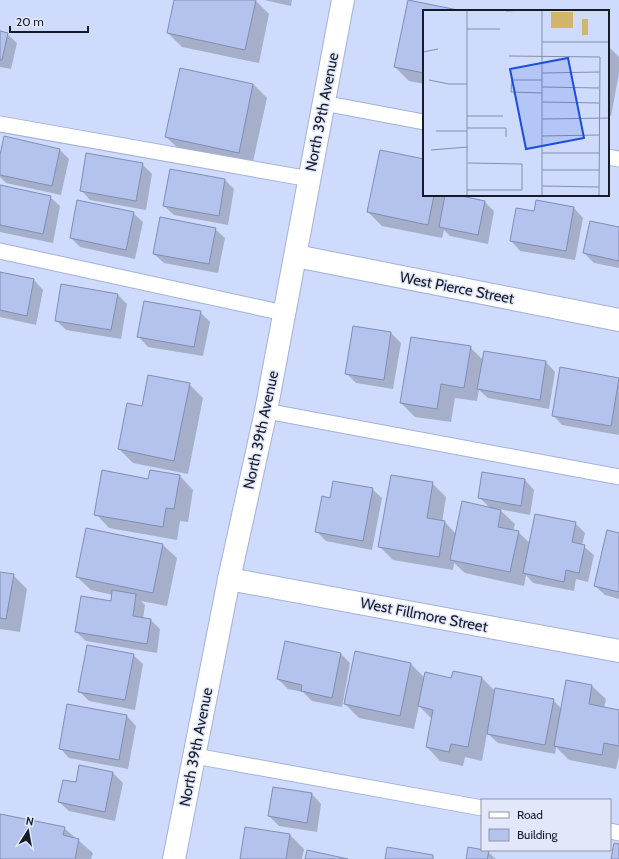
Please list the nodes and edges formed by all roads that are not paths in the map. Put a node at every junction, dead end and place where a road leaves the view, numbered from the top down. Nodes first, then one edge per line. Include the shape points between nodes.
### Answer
1 (343, 0) edge
2 (323, 103) junction
3 (423, 122) edge
4 (0, 124) edge
5 (609, 157) edge
6 (619, 159) edge
7 (310, 180) junction
8 (0, 251) edge
9 (296, 256) junction
10 (284, 313) junction
11 (619, 320) edge
12 (266, 411) junction
13 (619, 477) edge
14 (229, 579) junction
15 (619, 651) edge
16 (194, 756) junction
17 (481, 808) edge
18 (174, 859) edge

1 - 2 street, North 39th Avenue
2 - 3 lane
2 - 7 street, North 39th Avenue
4 - 7 lane
5 - 6 lane
7 - 9 street, North 39th Avenue
8 - 10 lane
9 - 10 street, North 39th Avenue
9 - 11 street, West Pierce Street
10 - 12 street, North 39th Avenue
12 - 13 lane
12 - 14 street, North 39th Avenue
14 - 15 street, West Fillmore Street
14 - 16 street, North 39th Avenue
16 - 17 lane
16 - 18 street, North 39th Avenue

